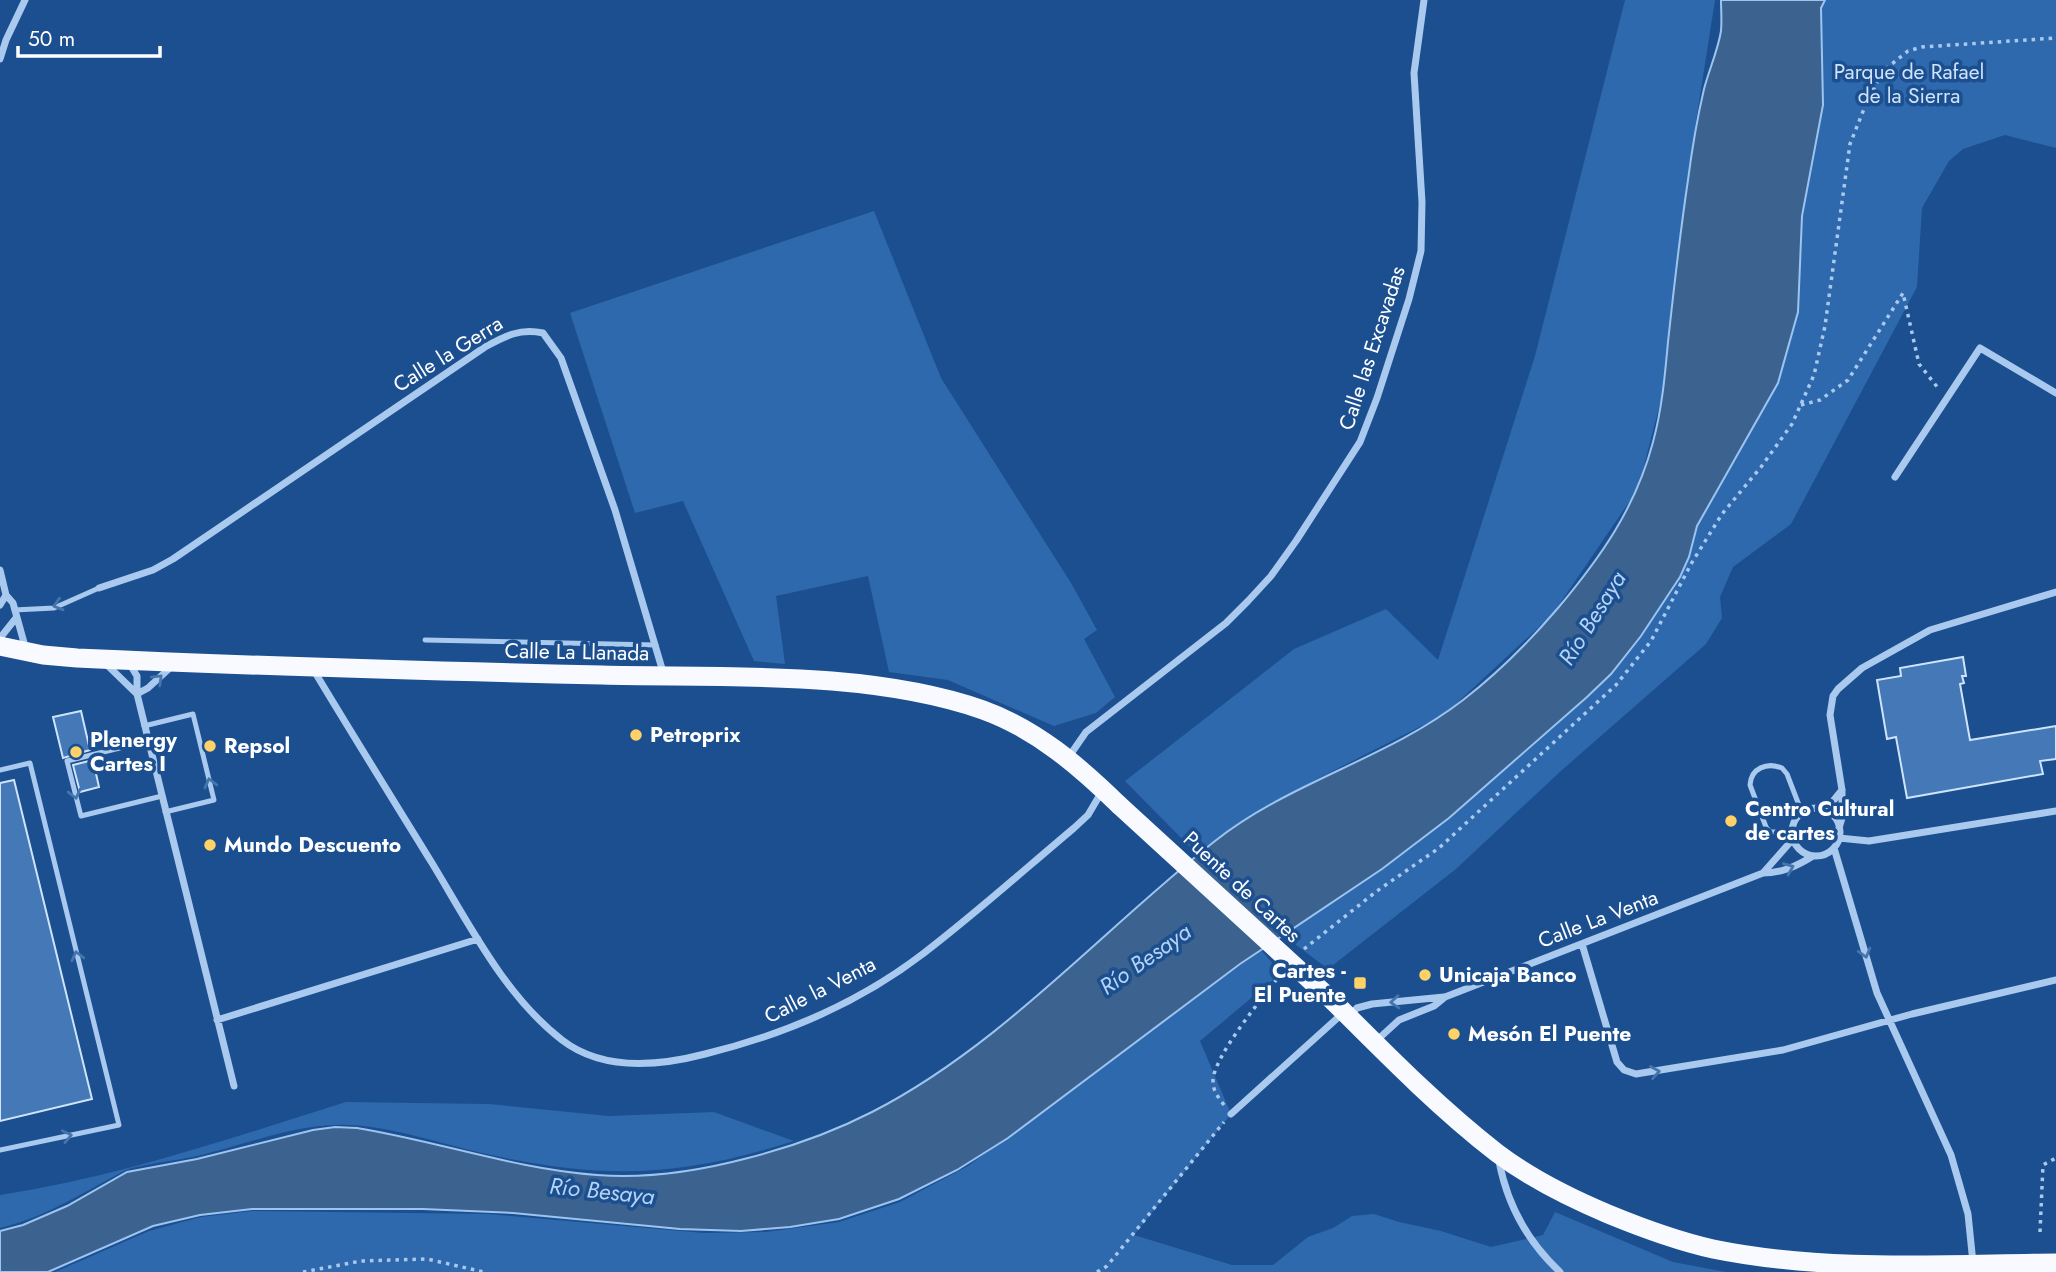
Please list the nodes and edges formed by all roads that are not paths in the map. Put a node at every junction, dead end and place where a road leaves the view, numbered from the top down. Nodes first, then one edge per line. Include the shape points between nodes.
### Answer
1 (25, 0) edge
2 (1424, 0) edge
3 (0, 59) edge
4 (2056, 393) edge
5 (1895, 477) dead end
6 (0, 570) edge
7 (99, 588) joint
8 (2056, 592) edge
9 (6, 595) junction
10 (0, 605) edge
11 (15, 614) junction
12 (0, 638) edge
13 (425, 640) dead end
14 (656, 645) junction
15 (0, 646) edge
16 (26, 652) junction
17 (101, 659) junction
18 (125, 660) junction
19 (177, 662) junction
20 (312, 667) junction
21 (664, 676) junction
22 (137, 694) junction
23 (144, 726) junction
24 (148, 741) junction
25 (1068, 758) junction
26 (0, 770) edge
27 (1102, 789) junction
28 (1842, 790) junction
29 (162, 796) junction
30 (1119, 805) joint
31 (1825, 811) junction
32 (2056, 811) edge
33 (166, 812) junction
34 (1802, 813) junction
35 (1839, 828) junction
36 (1793, 835) junction
37 (1839, 838) junction
38 (1833, 848) junction
39 (1812, 856) junction
40 (1763, 873) junction
41 (478, 939) junction
42 (1582, 944) junction
43 (2056, 980) edge
44 (1445, 998) junction
45 (1342, 1011) junction
46 (216, 1020) junction
47 (1889, 1022) junction
48 (1375, 1043) junction
49 (234, 1086) dead end
50 (1231, 1114) road end
51 (0, 1150) edge
52 (1498, 1154) junction
53 (2056, 1263) edge
54 (1973, 1264) junction
55 (1560, 1272) edge

1 - 3 street
2 - 25 street, Calle las Excavadas via 1414,73 1421,251 1360,442 1296,541 1248,601 1086,732
4 - 5 street via 1980,348
6 - 9 street
7 -> 11 lane via 54,608
7 - 14 street, Calle la Gerra via 162,566 485,347 518,331 531,330 543,333 561,358
8 - 28 street via 1930,630 1847,680 1833,696 1830,715
9 - 10 street
9 - 11 street
11 - 12 street
11 - 16 street
13 - 14 lane
14 - 21 street, Calle la Gerra
15 - 16 highway, Calle La Llanada
16 - 17 highway, Calle La Llanada
17 - 18 highway, Calle La Llanada
17 - 22 street
18 - 19 highway, Calle La Llanada
18 - 22 street via 136,672
19 - 20 highway, Calle La Llanada
22 -> 19 street
20 - 21 highway, Calle La Llanada
20 - 41 street, Calle la Venta
21 - 25 highway, Calle La Llanada via 795,680 920,693 1002,717
22 - 23 street
23 - 24 street
33 -> 23 lane via 214,800 193,714
24 - 29 street
24 -> 29 lane via 67,761 81,816
25 - 27 highway, Calle La Llanada
51 -> 26 lane via 119,1125 30,763
27 - 30 highway, Calle La Llanada
27 - 41 street, Calle la Venta via 1088,815 922,955 805,1022 754,1042 678,1061 634,1064 596,1057 564,1042 525,1006
28 - 31 street
28 - 35 street
29 - 33 street
30 - 45 highway, Puente de Cartes, bridge
31 - 34 street
31 - 35 street
32 - 37 street via 1869,841
33 - 46 street
34 - 36 street via 1794,823
34 - 36 lane via 1784,769 1769,765 1756,771 1750,783 1766,827 1770,832
35 - 37 street
36 - 39 street via 1802,852
36 - 40 street, Calle La Venta
37 - 38 street
38 - 39 street
38 -> 47 street
40 -> 39 street, Calle La Venta via 1786,870
40 - 42 street, Calle La Venta
41 - 46 street
42 - 44 street, Calle La Venta
42 -> 47 street via 1614,1053 1621,1068 1631,1073 1783,1050
43 - 47 street
44 -> 45 street, Calle La Venta
44 - 48 street, Calle La Venta via 1399,1020
45 - 48 highway, Puente de Cartes
45 - 50 street, Calle La Venta
46 - 49 street
47 - 54 street via 1951,1155 1968,1214
48 - 52 highway, Puente de Cartes
52 - 54 highway, Puente de Cartes via 1598,1210 1715,1250 1843,1264
52 - 55 street via 1517,1215 1542,1256
53 - 54 highway, Puente de Cartes

